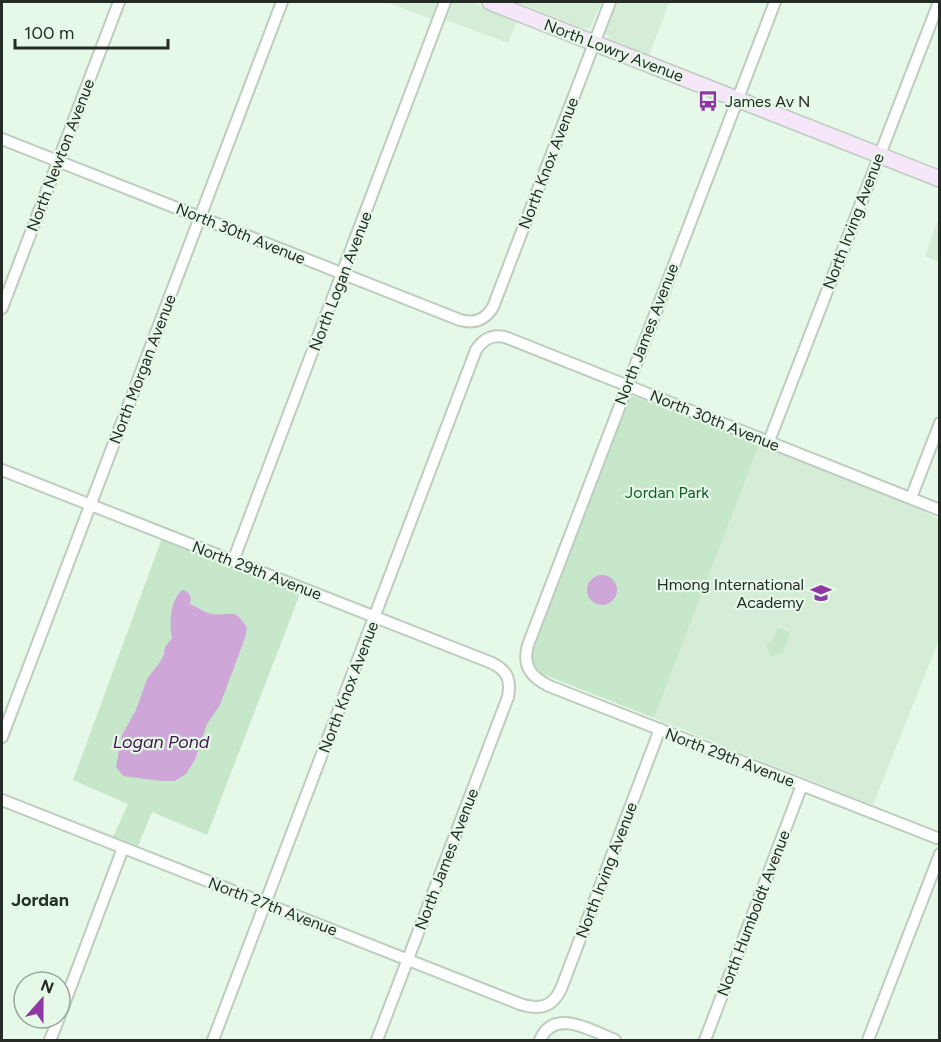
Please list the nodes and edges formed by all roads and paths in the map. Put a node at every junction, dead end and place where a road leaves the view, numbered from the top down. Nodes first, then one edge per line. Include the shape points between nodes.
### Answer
1 (119, 2) edge
2 (282, 2) edge
3 (445, 2) edge
4 (490, 2) edge
5 (610, 2) edge
6 (775, 2) edge
7 (939, 2) edge
8 (594, 43) junction
9 (736, 98) junction
10 (2, 139) edge
11 (879, 155) junction
12 (58, 161) junction
13 (939, 179) edge
14 (201, 217) junction
15 (343, 273) junction
16 (2, 308) edge
17 (481, 320) joint
18 (488, 338) joint
19 (627, 384) junction
20 (939, 423) edge
21 (769, 441) junction
22 (2, 470) edge
23 (911, 498) junction
24 (90, 505) junction
25 (939, 510) edge
26 (232, 561) junction
27 (375, 616) junction
28 (527, 668) joint
29 (508, 677) joint
30 (660, 729) junction
31 (2, 736) edge
32 (802, 785) junction
33 (2, 800) edge
34 (939, 840) edge
35 (123, 848) junction
36 (939, 854) edge
37 (265, 903) junction
38 (408, 959) junction
39 (72, 982) edge
40 (546, 1006) joint
41 (213, 1041) edge
42 (377, 1041) edge
43 (540, 1041) edge
44 (615, 1041) edge
45 (705, 1041) edge
46 (868, 1041) edge

1 - 12 street, North Newton Avenue
2 - 14 street, North Morgan Avenue
3 - 15 street, North Logan Avenue
4 - 8 main road, North Lowry Avenue
5 - 8 street, North Knox Avenue
6 - 9 street, North James Avenue
7 - 11 street, North Irving Avenue
8 - 9 main road, North Lowry Avenue
8 - 17 street, North Knox Avenue via 493,307
9 - 11 main road, North Lowry Avenue
9 - 19 street, North James Avenue
10 - 12 street, North 30th Avenue
11 - 13 main road, North Lowry Avenue
11 - 21 street, North Irving Avenue
12 - 14 street, North 30th Avenue
12 - 16 street, North Newton Avenue
14 - 15 street, North 30th Avenue
14 - 24 street, North Morgan Avenue
15 - 17 street, North 30th Avenue via 460,320
15 - 26 street, North Logan Avenue
18 - 19 street, North 30th Avenue via 505,337
18 - 27 street, North Knox Avenue via 476,350
19 - 21 street, North 30th Avenue
19 - 28 street, North James Avenue via 528,645
20 - 23 street
21 - 23 street, North 30th Avenue
22 - 24 street, North 29th Avenue
23 - 25 street, North 30th Avenue
24 - 26 street, North 29th Avenue
24 - 31 street, North Morgan Avenue
26 - 27 street, North 29th Avenue
27 - 29 street, North 29th Avenue via 492,663
27 - 37 street, North Knox Avenue
28 - 30 street, North 29th Avenue via 532,676 549,686
29 - 38 street, North James Avenue via 508,697
30 - 32 street, North 29th Avenue
30 - 40 street, North Irving Avenue via 561,989
32 - 34 street, North 29th Avenue
32 - 45 street, North Humboldt Avenue
33 - 35 street, North 27th Avenue
35 - 37 street, North 27th Avenue
35 - 39 street
36 - 46 street
37 - 38 street, North 27th Avenue
37 - 41 street, North Knox Avenue
38 - 40 street, North 27th Avenue via 520,1004
38 - 42 street, North James Avenue
43 - 44 street via 554,1024 566,1023

